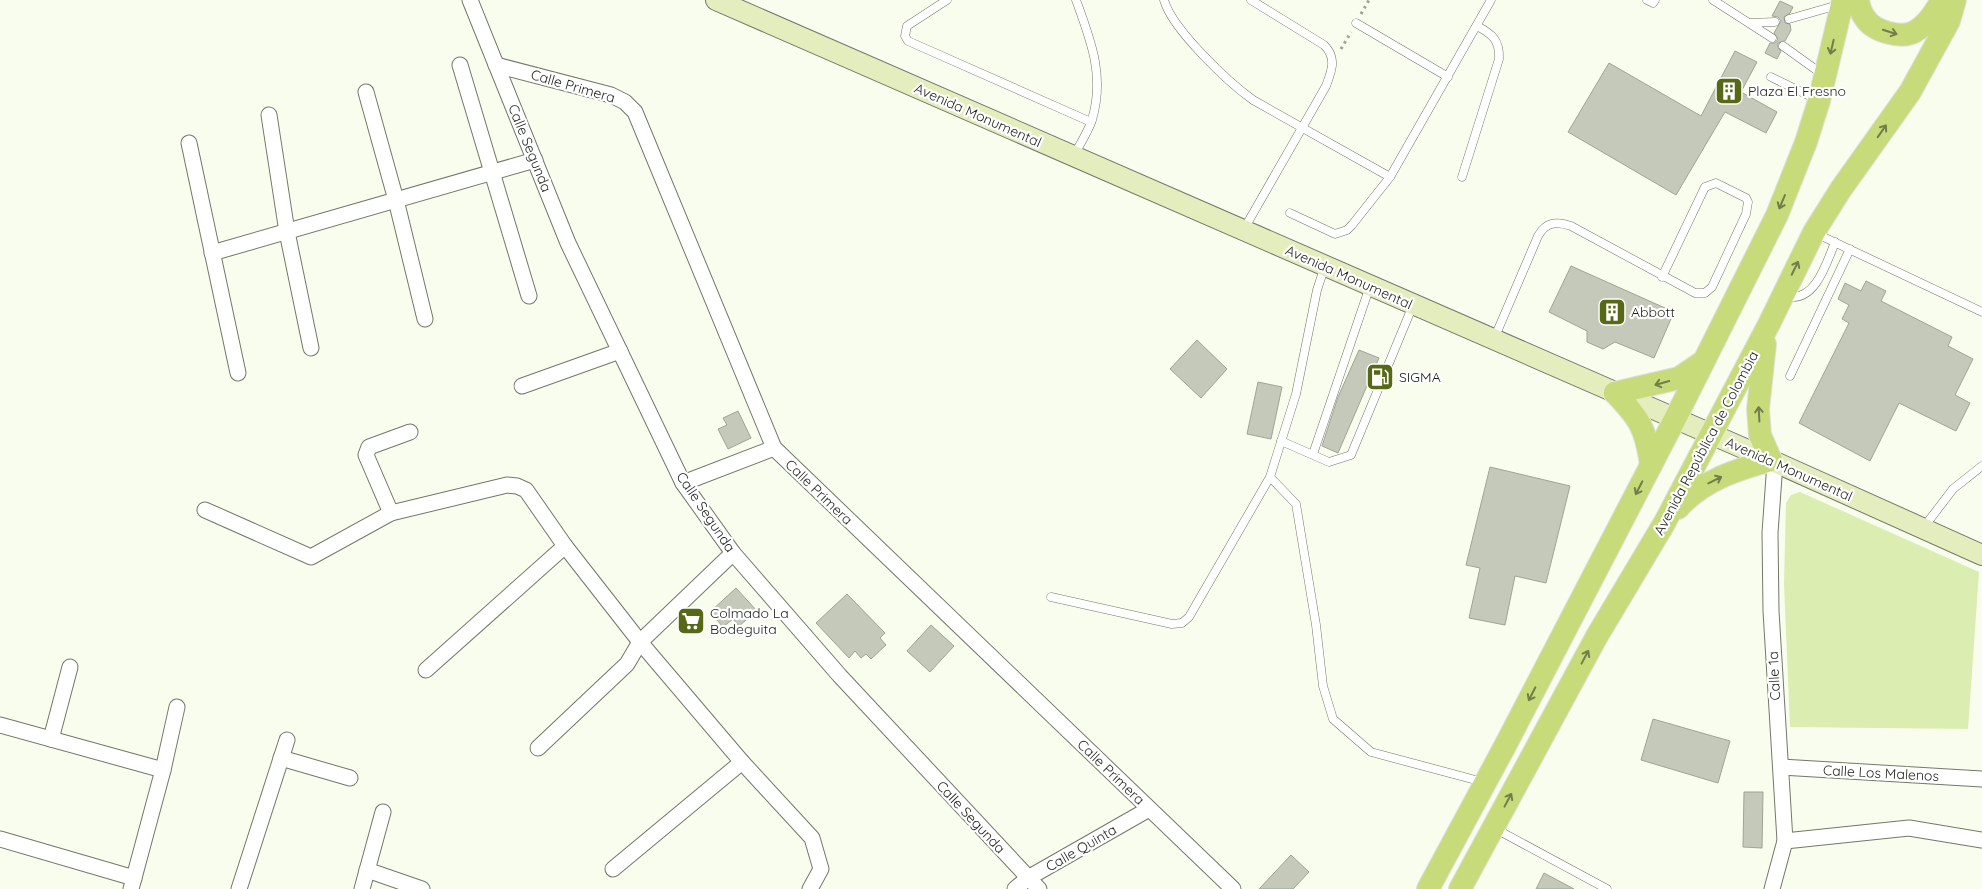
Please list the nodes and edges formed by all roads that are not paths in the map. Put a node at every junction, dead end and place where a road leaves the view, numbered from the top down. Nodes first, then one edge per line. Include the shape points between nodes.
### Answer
1 (470, 0) edge
2 (716, 0) edge
3 (947, 0) edge
4 (1076, 0) edge
5 (1164, 0) edge
6 (1251, 0) edge
7 (1491, 0) edge
8 (1647, 0) edge
9 (1655, 0) edge
10 (1712, 0) edge
11 (1942, 0) edge
12 (1955, 0) edge
13 (1848, 1) edge
14 (1789, 19) dead end
15 (1775, 22) dead end
16 (1356, 23) dead end
17 (1750, 23) junction
18 (1477, 26) junction
19 (1772, 38) dead end
20 (1783, 46) dead end
21 (460, 65) dead end
22 (496, 65) junction
23 (1771, 76) dead end
24 (1448, 77) junction
25 (1825, 77) junction
26 (366, 92) dead end
27 (1820, 101) junction
28 (269, 115) dead end
29 (1091, 122) junction
30 (1302, 128) junction
31 (189, 143) dead end
32 (1073, 156) junction
33 (535, 160) junction
34 (490, 174) junction
35 (1390, 177) junction
36 (1462, 178) dead end
37 (396, 200) junction
38 (1290, 212) dead end
39 (1243, 230) junction
40 (287, 232) junction
41 (1814, 232) junction
42 (1835, 242) junction
43 (1850, 249) junction
44 (212, 253) junction
45 (1325, 266) junction
46 (1662, 277) junction
47 (1370, 286) junction
48 (1782, 295) junction
49 (529, 296) dead end
50 (1413, 305) junction
51 (1982, 312) edge
52 (425, 318) dead end
53 (1769, 324) junction
54 (1493, 340) junction
55 (311, 348) dead end
56 (620, 351) junction
57 (1705, 361) junction
58 (238, 373) dead end
59 (1790, 376) dead end
60 (522, 386) dead end
61 (1615, 393) junction
62 (1675, 419) junction
63 (410, 432) dead end
64 (1709, 435) junction
65 (1281, 440) junction
66 (774, 448) junction
67 (1313, 454) junction
68 (1773, 461) junction
69 (1651, 465) junction
70 (1982, 466) edge
71 (1270, 477) junction
72 (683, 483) junction
73 (205, 510) dead end
74 (391, 512) junction
75 (1665, 522) junction
76 (1922, 529) junction
77 (565, 546) junction
78 (733, 553) junction
79 (1982, 555) edge
80 (1051, 597) dead end
81 (640, 642) junction
82 (70, 667) dead end
83 (426, 670) dead end
84 (177, 707) dead end
85 (0, 725) edge
86 (51, 739) junction
87 (287, 740) dead end
88 (538, 748) dead end
89 (281, 758) junction
90 (742, 762) junction
91 (1781, 767) junction
92 (163, 770) junction
93 (350, 778) dead end
94 (1982, 779) edge
95 (1485, 783) junction
96 (1149, 809) junction
97 (383, 812) dead end
98 (1493, 828) junction
99 (0, 840) edge
100 (1982, 840) edge
101 (1785, 841) junction
102 (367, 870) junction
103 (613, 870) dead end
104 (1028, 878) junction
105 (1432, 882) edge
106 (132, 883) edge
107 (1460, 888) edge
108 (239, 889) edge
109 (362, 889) edge
110 (422, 889) edge
111 (810, 889) edge
112 (1015, 889) edge
113 (1039, 889) edge
114 (1234, 889) edge
115 (1606, 889) edge
116 (1772, 889) edge

1 - 22 street, Calle Segunda
2 - 32 main road, Avenida Monumental
3 - 29 lane via 907,26 905,36 908,41
4 - 29 lane via 1098,67
5 - 30 lane via 1172,20 1236,88
6 - 30 lane via 1314,38 1330,52 1334,62
7 - 18 lane
8 - 9 lane via 1653,3
10 - 17 lane
13 -> 11 main road via 1879,29 1896,35 1913,33 1927,22
41 -> 12 main road, Avenida República de Colombia via 1910,92 1949,21
13 - 14 lane
13 -> 25 main road
15 - 17 lane
16 - 24 lane
17 - 19 lane
18 - 24 lane
18 - 36 lane via 1491,33 1497,41 1499,59
20 - 25 lane
21 - 34 street
22 - 33 street, Calle Segunda
22 - 66 street, Calle Primera via 611,95 635,112
23 - 27 lane
24 - 35 lane
25 - 27 main road
26 - 37 street
27 -> 57 main road via 1777,215
28 - 40 street
29 - 32 lane
30 - 35 lane
30 - 39 lane
31 - 44 street
32 - 39 main road, Avenida Monumental
33 - 34 street
33 - 56 street, Calle Segunda via 568,243
34 - 37 street
34 - 49 street
35 - 38 lane via 1352,225 1341,233 1328,232
37 - 40 street
37 - 52 street
39 - 45 main road, Avenida Monumental
40 - 44 street
40 - 55 street
41 - 42 lane
48 -> 41 main road, Avenida República de Colombia
42 - 43 lane
42 - 48 lane via 1816,284 1805,294 1794,298
43 - 51 lane
43 - 59 lane
44 - 58 street
45 - 47 main road, Avenida Monumental
45 - 65 lane via 1296,394
46 - 46 lane via 1705,186 1716,183 1746,198 1746,214 1709,291 1696,293
46 - 54 lane via 1571,226 1550,223 1538,236
47 - 50 main road, Avenida Monumental
47 - 67 lane
48 - 53 main road, Avenida República de Colombia
50 - 54 main road, Avenida Monumental
50 - 67 lane via 1351,455 1329,462
53 - 64 main road, Avenida República de Colombia
68 -> 53 main road via 1760,435 1758,409 1762,357
54 - 61 main road, Avenida Monumental
56 - 60 street
56 - 72 street, Calle Segunda
57 -> 61 main road via 1680,378
57 - 62 main road
61 - 62 main road, Avenida Monumental
61 - 69 main road via 1635,414 1647,437
62 - 64 main road, Avenida Monumental
62 - 69 main road
63 - 74 street via 367,450 366,455
64 - 68 main road, Avenida Monumental
64 - 75 main road, Avenida República de Colombia
65 - 67 lane
65 - 71 lane
66 - 72 street
66 - 96 street, Calle Primera
75 -> 68 main road via 1690,494 1713,480 1741,468
68 - 76 main road, Avenida Monumental
68 - 91 street, Calle 1a via 1771,592
69 -> 95 main road
70 - 76 lane via 1953,490
71 - 80 lane via 1182,623 1172,624
71 - 95 lane via 1296,504 1323,686 1333,719 1371,752
72 - 78 street, Calle Segunda
73 - 74 street via 311,556
74 - 77 street via 517,486 526,490
98 -> 75 main road, Avenida República de Colombia via 1597,636
76 - 79 main road, Avenida Monumental
77 - 81 street
77 - 83 street
78 - 81 street
78 - 104 street, Calle Segunda via 840,676
81 - 88 street via 628,664
81 - 90 street
82 - 86 street
84 - 92 street
85 - 86 street
86 - 92 street
87 - 89 street
89 - 93 street
89 - 108 street
90 - 103 street
90 - 111 street via 812,838 821,870
91 - 94 street, Calle Los Malenos
91 - 101 street, Calle 1a
92 - 106 street
95 - 105 main road
96 - 104 street, Calle Quinta
96 - 114 street, Calle Primera
97 - 102 street
98 - 107 main road, Avenida República de Colombia
98 - 115 lane
99 - 106 street
100 - 101 street via 1909,828
101 - 116 street, Calle 1a
102 - 109 street
102 - 110 street
104 - 112 street, Calle Quinta
104 - 113 street, Calle Segunda
105 - 107 main road

